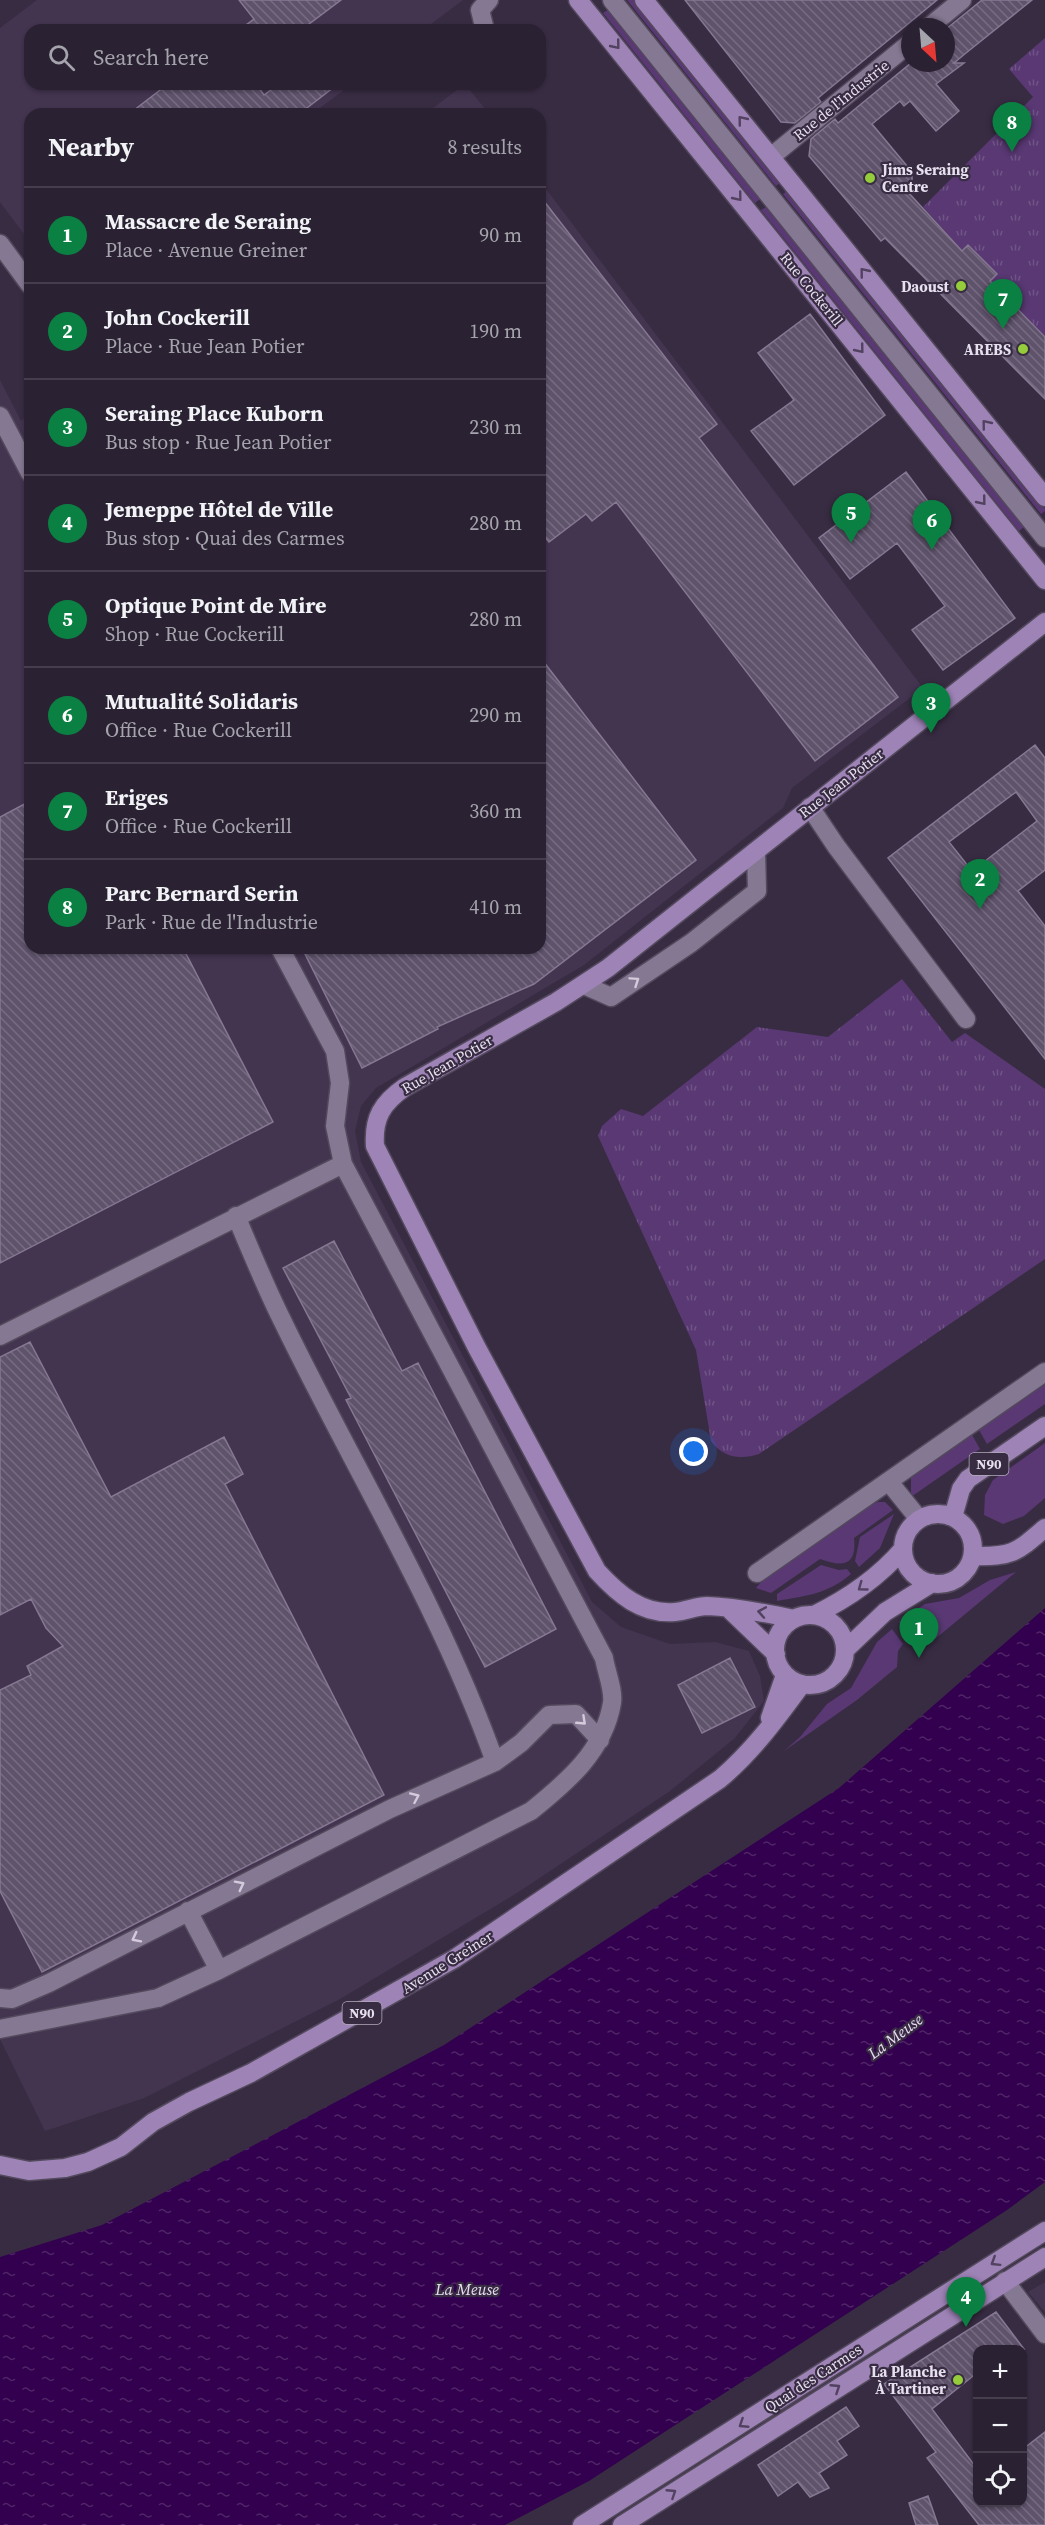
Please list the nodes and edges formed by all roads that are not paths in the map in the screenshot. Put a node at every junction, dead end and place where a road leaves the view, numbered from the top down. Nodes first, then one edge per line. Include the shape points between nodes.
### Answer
1 (489, 0) edge
2 (578, 0) edge
3 (612, 0) edge
4 (644, 0) edge
5 (962, 0) edge
6 (940, 18) edge
7 (484, 24) edge
8 (901, 50) edge
9 (772, 156) junction
10 (0, 244) edge
11 (24, 277) edge
12 (0, 416) edge
13 (24, 462) edge
14 (1042, 487) edge
15 (1045, 538) edge
16 (1045, 580) edge
17 (1045, 622) edge
18 (810, 807) junction
19 (756, 851) junction
20 (283, 954) edge
21 (584, 985) junction
22 (966, 1019) dead end
23 (343, 1164) junction
24 (236, 1216) junction
25 (0, 1336) edge
26 (1045, 1372) edge
27 (1045, 1426) edge
28 (889, 1482) junction
29 (953, 1517) junction
30 (919, 1519) junction
31 (1045, 1528) edge
32 (903, 1549) junction
33 (973, 1556) junction
34 (757, 1573) dead end
35 (932, 1583) junction
36 (729, 1609) junction
37 (814, 1615) junction
38 (794, 1619) junction
39 (845, 1650) junction
40 (776, 1654) junction
41 (785, 1675) junction
42 (802, 1684) junction
43 (765, 1734) junction
44 (600, 1740) junction
45 (495, 1762) junction
46 (188, 1911) junction
47 (219, 1970) junction
48 (0, 1998) edge
49 (0, 2029) edge
50 (0, 2165) edge
51 (1045, 2231) edge
52 (1045, 2256) edge
53 (1005, 2281) junction
54 (1045, 2334) edge
55 (582, 2525) edge
56 (622, 2525) edge

1 - 7 street via 480,10
2 -> 16 main road, Rue Cockerill
3 - 15 street, Rue Cockerill
9 -> 4 main road
5 - 6 street
8 - 9 street, Rue de l'Industrie
14 -> 9 main road
10 - 11 street
12 - 13 street
17 - 18 main road, Rue Jean Potier
18 - 19 main road, Rue Jean Potier
18 - 22 street
19 - 21 main road, Rue Jean Potier
21 -> 19 street via 611,998 691,943 757,891
20 - 23 street via 335,1051 340,1083 335,1126
21 - 36 main road, Rue Jean Potier via 389,1098 377,1114 375,1146 477,1348 597,1571 618,1594 650,1610 674,1612 706,1606
23 - 24 street
23 - 44 street via 604,1658 612,1701
24 - 25 street
24 - 45 street via 281,1320 432,1612 477,1708
26 - 28 street
27 - 29 main road, N90 via 968,1479
28 - 30 street
28 - 34 street
29 - 30 main road via 942,1514
29 - 33 main road via 970,1534
30 - 32 main road via 905,1538
31 - 33 main road via 1002,1557
32 - 35 main road via 912,1572
32 -> 37 main road via 884,1571 843,1601
33 - 35 main road via 962,1575 943,1584
35 - 39 main road via 885,1612
38 -> 36 main road, Rue Jean Potier
36 - 40 main road
37 - 38 main road
37 - 39 main road via 833,1623 844,1640
38 - 40 main road via 779,1634
39 - 42 main road via 839,1670 832,1677 813,1685
40 - 41 main road
41 - 42 main road
41 - 43 main road, Avenue Greiner / N90
42 - 43 main road, Avenue Greiner / N90
43 - 50 main road, Avenue Greiner / N90 via 740,1762 690,1801 454,1959 367,2010 189,2102 153,2122 121,2147 88,2162 29,2171
45 -> 44 street via 549,1715 576,1714
44 - 47 street via 571,1778 531,1811
46 -> 45 street via 390,1809
46 - 47 street
46 -> 48 street via 49,1983 12,1999
47 - 49 street via 158,1998
51 -> 55 main road, Quai des Carmes
52 - 53 main road, Quai des Carmes
53 - 54 street
56 -> 53 main road, Quai des Carmes

